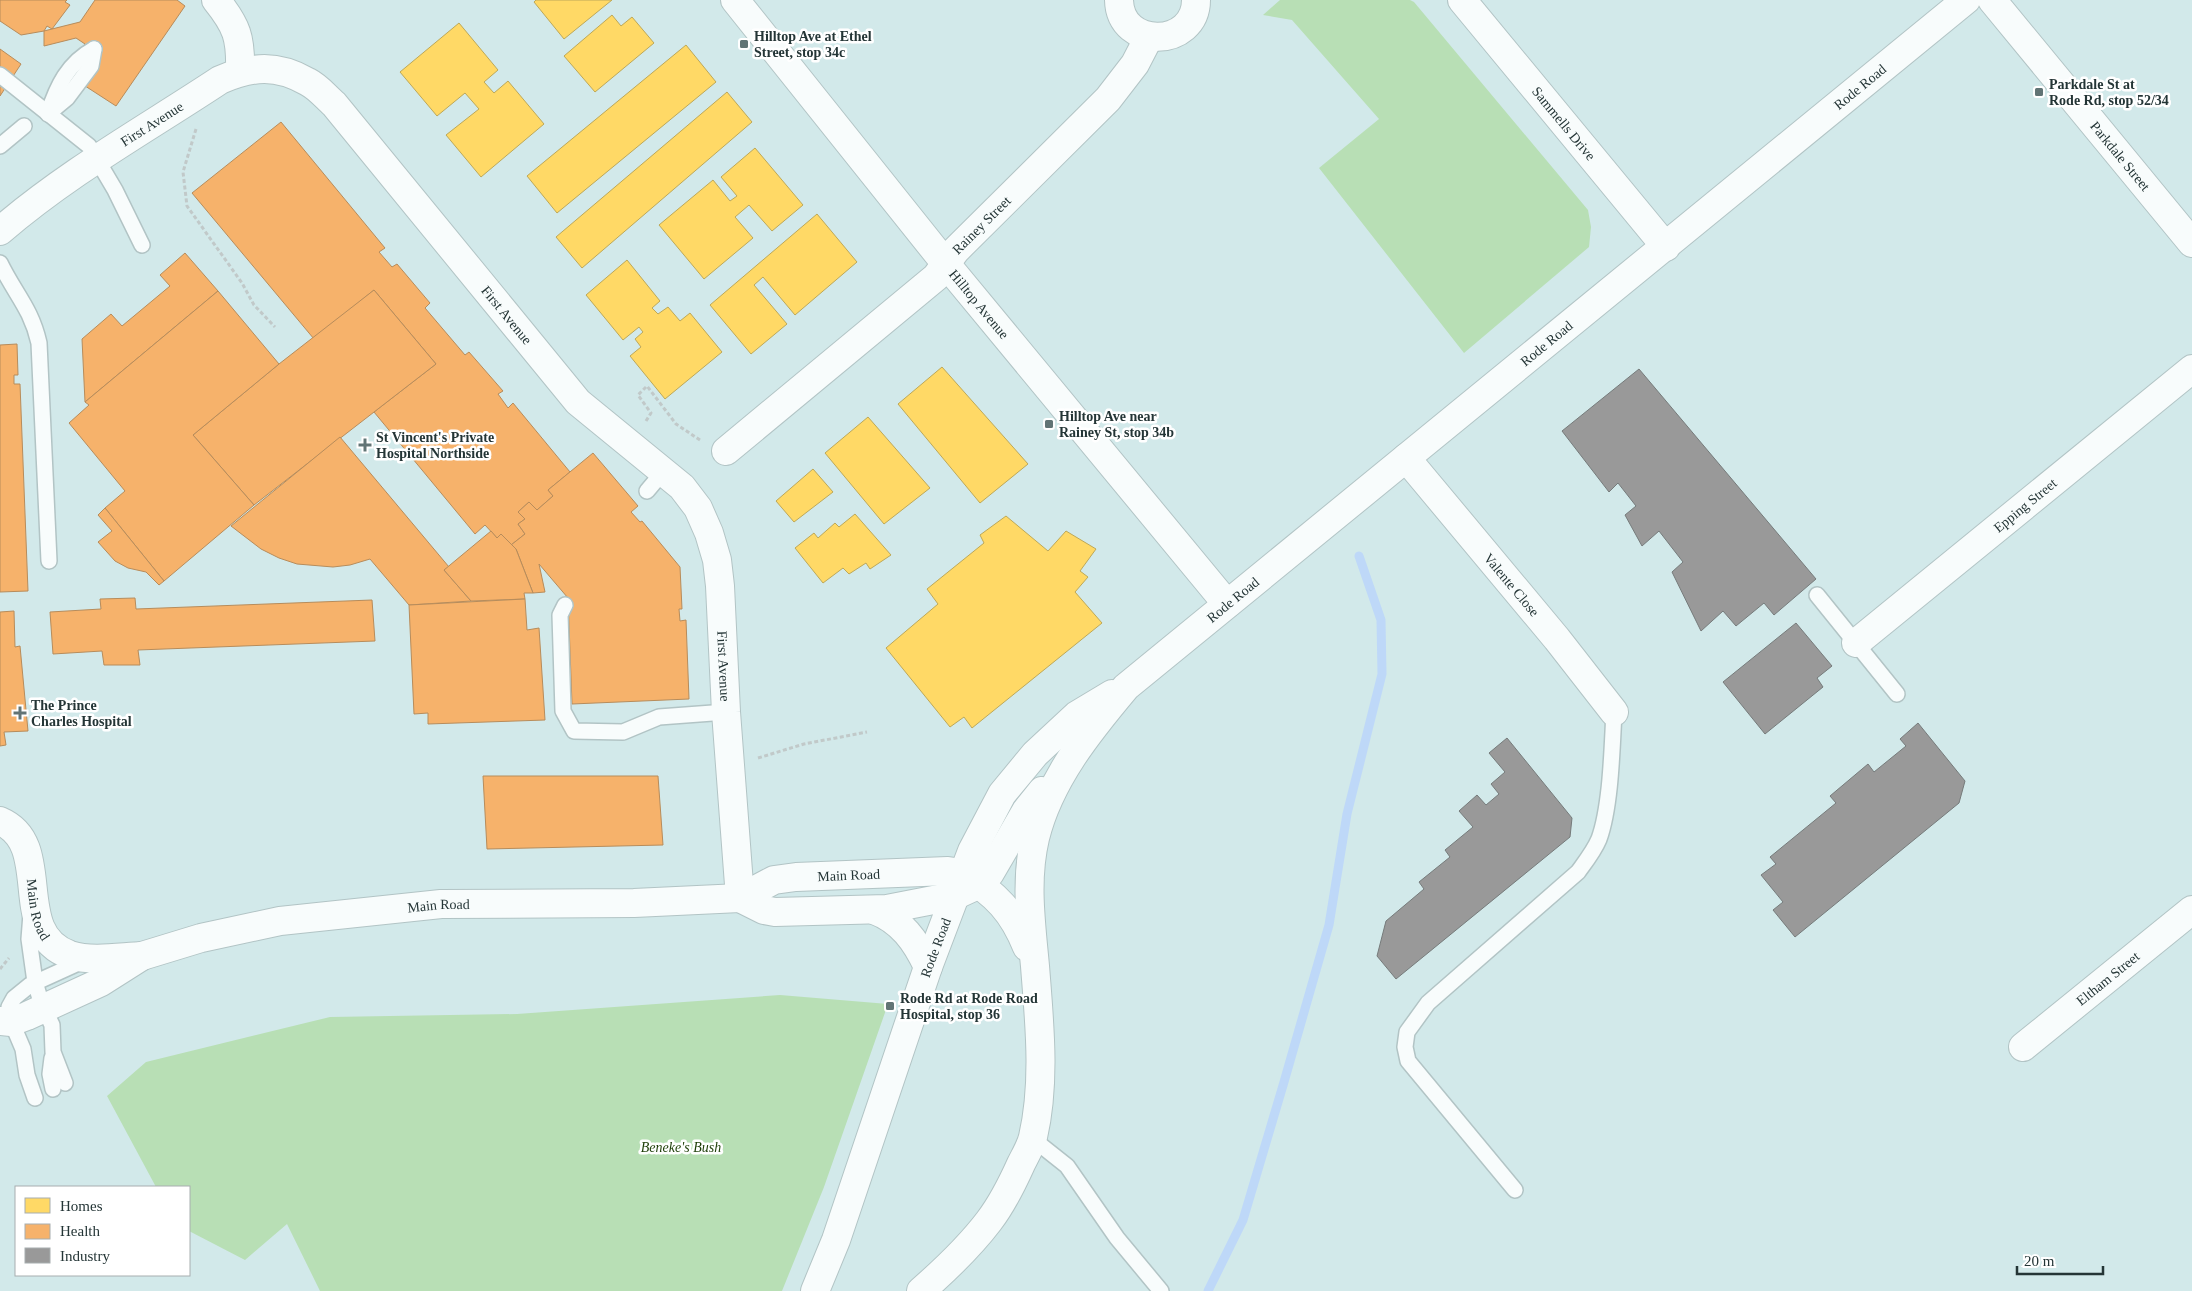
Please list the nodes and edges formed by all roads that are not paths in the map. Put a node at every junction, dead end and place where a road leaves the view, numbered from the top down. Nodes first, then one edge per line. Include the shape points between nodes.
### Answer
1 (216, 0) edge
2 (735, 0) edge
3 (1120, 0) edge
4 (1196, 0) edge
5 (1462, 0) edge
6 (1966, 0) edge
7 (1992, 0) edge
8 (1149, 37) junction
9 (240, 71) junction
10 (0, 74) edge
11 (24, 126) dead end
12 (0, 146) edge
13 (96, 160) junction
14 (0, 231) edge
15 (2192, 243) edge
16 (142, 245) dead end
17 (1666, 247) junction
18 (0, 263) edge
19 (946, 264) junction
20 (2192, 369) edge
21 (726, 451) road end
22 (1406, 458) junction
23 (49, 560) dead end
24 (1817, 595) dead end
25 (565, 604) dead end
26 (1227, 604) junction
27 (1856, 643) junction
28 (1126, 687) junction
29 (1898, 694) dead end
30 (726, 712) junction
31 (1614, 712) joint
32 (1071, 758) junction
33 (0, 821) edge
34 (965, 884) junction
35 (740, 898) junction
36 (33, 903) junction
37 (874, 910) junction
38 (2192, 910) edge
39 (142, 956) junction
40 (89, 958) junction
41 (928, 967) junction
42 (1036, 978) junction
43 (35, 982) junction
44 (44, 1008) junction
45 (4, 1023) edge
46 (2023, 1047) dead end
47 (59, 1086) dead end
48 (35, 1098) dead end
49 (1033, 1139) junction
50 (1515, 1190) dead end
51 (1157, 1286) edge
52 (816, 1291) edge
53 (921, 1291) edge

1 - 9 street via 232,20 240,46
2 - 19 street, Hilltop Avenue
3 - 8 street via 1122,15 1128,25
4 - 8 street via 1193,16 1175,34
5 - 17 street, Sammells Drive
6 - 17 street, Rode Road
7 - 15 street, Parkdale Street
8 - 19 street, Rainey Street via 1135,64 1108,99 956,250
9 - 13 street, First Avenue via 220,80
9 - 30 street, First Avenue via 264,68 285,72 309,82 334,104 578,402 655,481 682,487 698,508 710,533 717,560
10 - 13 lane via 89,146
11 - 12 lane
13 - 14 street, First Avenue via 30,204
13 - 16 lane
17 - 22 street, Rode Road
18 - 23 lane via 27,306 39,343
19 - 21 street, Rainey Street via 936,277
19 - 26 street, Hilltop Avenue
20 - 27 street, Epping Street
22 - 26 street, Rode Road
22 - 31 street, Valente Close
24 - 27 lane
25 - 30 lane via 560,615 563,710 574,731 623,732 658,717
26 - 28 street, Rode Road
27 - 29 lane
28 - 32 street, Rode Road
28 - 34 street, Rode Road via 1077,715 1035,754 1002,794
30 - 35 street, First Avenue
31 - 50 lane via 1604,818 1590,857 1578,872 1428,1004 1407,1032 1404,1046 1408,1060
32 - 34 street via 1026,811 990,873
32 - 42 street, Rode Road via 1044,812 1031,860 1029,897
33 - 36 street, Main Road via 15,831 29,855
34 - 35 street, Main Road via 948,871 796,877 774,880
34 - 37 street, Main Road
34 - 41 street, Rode Road
34 - 42 street via 1000,901 1011,915 1026,946
35 - 37 street, Main Road via 775,912
35 - 39 street, Main Road via 634,903 441,904 325,915 231,931
36 - 40 street, Main Road via 38,921 54,945 70,955
36 - 43 lane via 29,932
37 - 41 street via 886,914 906,930
38 - 46 street, Eltham Street
39 - 40 street, Main Road
39 - 44 street, Main Road via 110,977
40 - 43 lane
41 - 52 street, Rode Road
42 - 49 street, Rode Road via 1042,1059
43 - 44 lane
43 - 45 lane via 14,998
44 - 45 street, Main Road
44 - 47 lane via 52,1025
45 - 48 lane via 23,1049
49 - 51 lane via 1067,1166 1117,1238
49 - 53 street, Rode Road via 989,1221 942,1273

